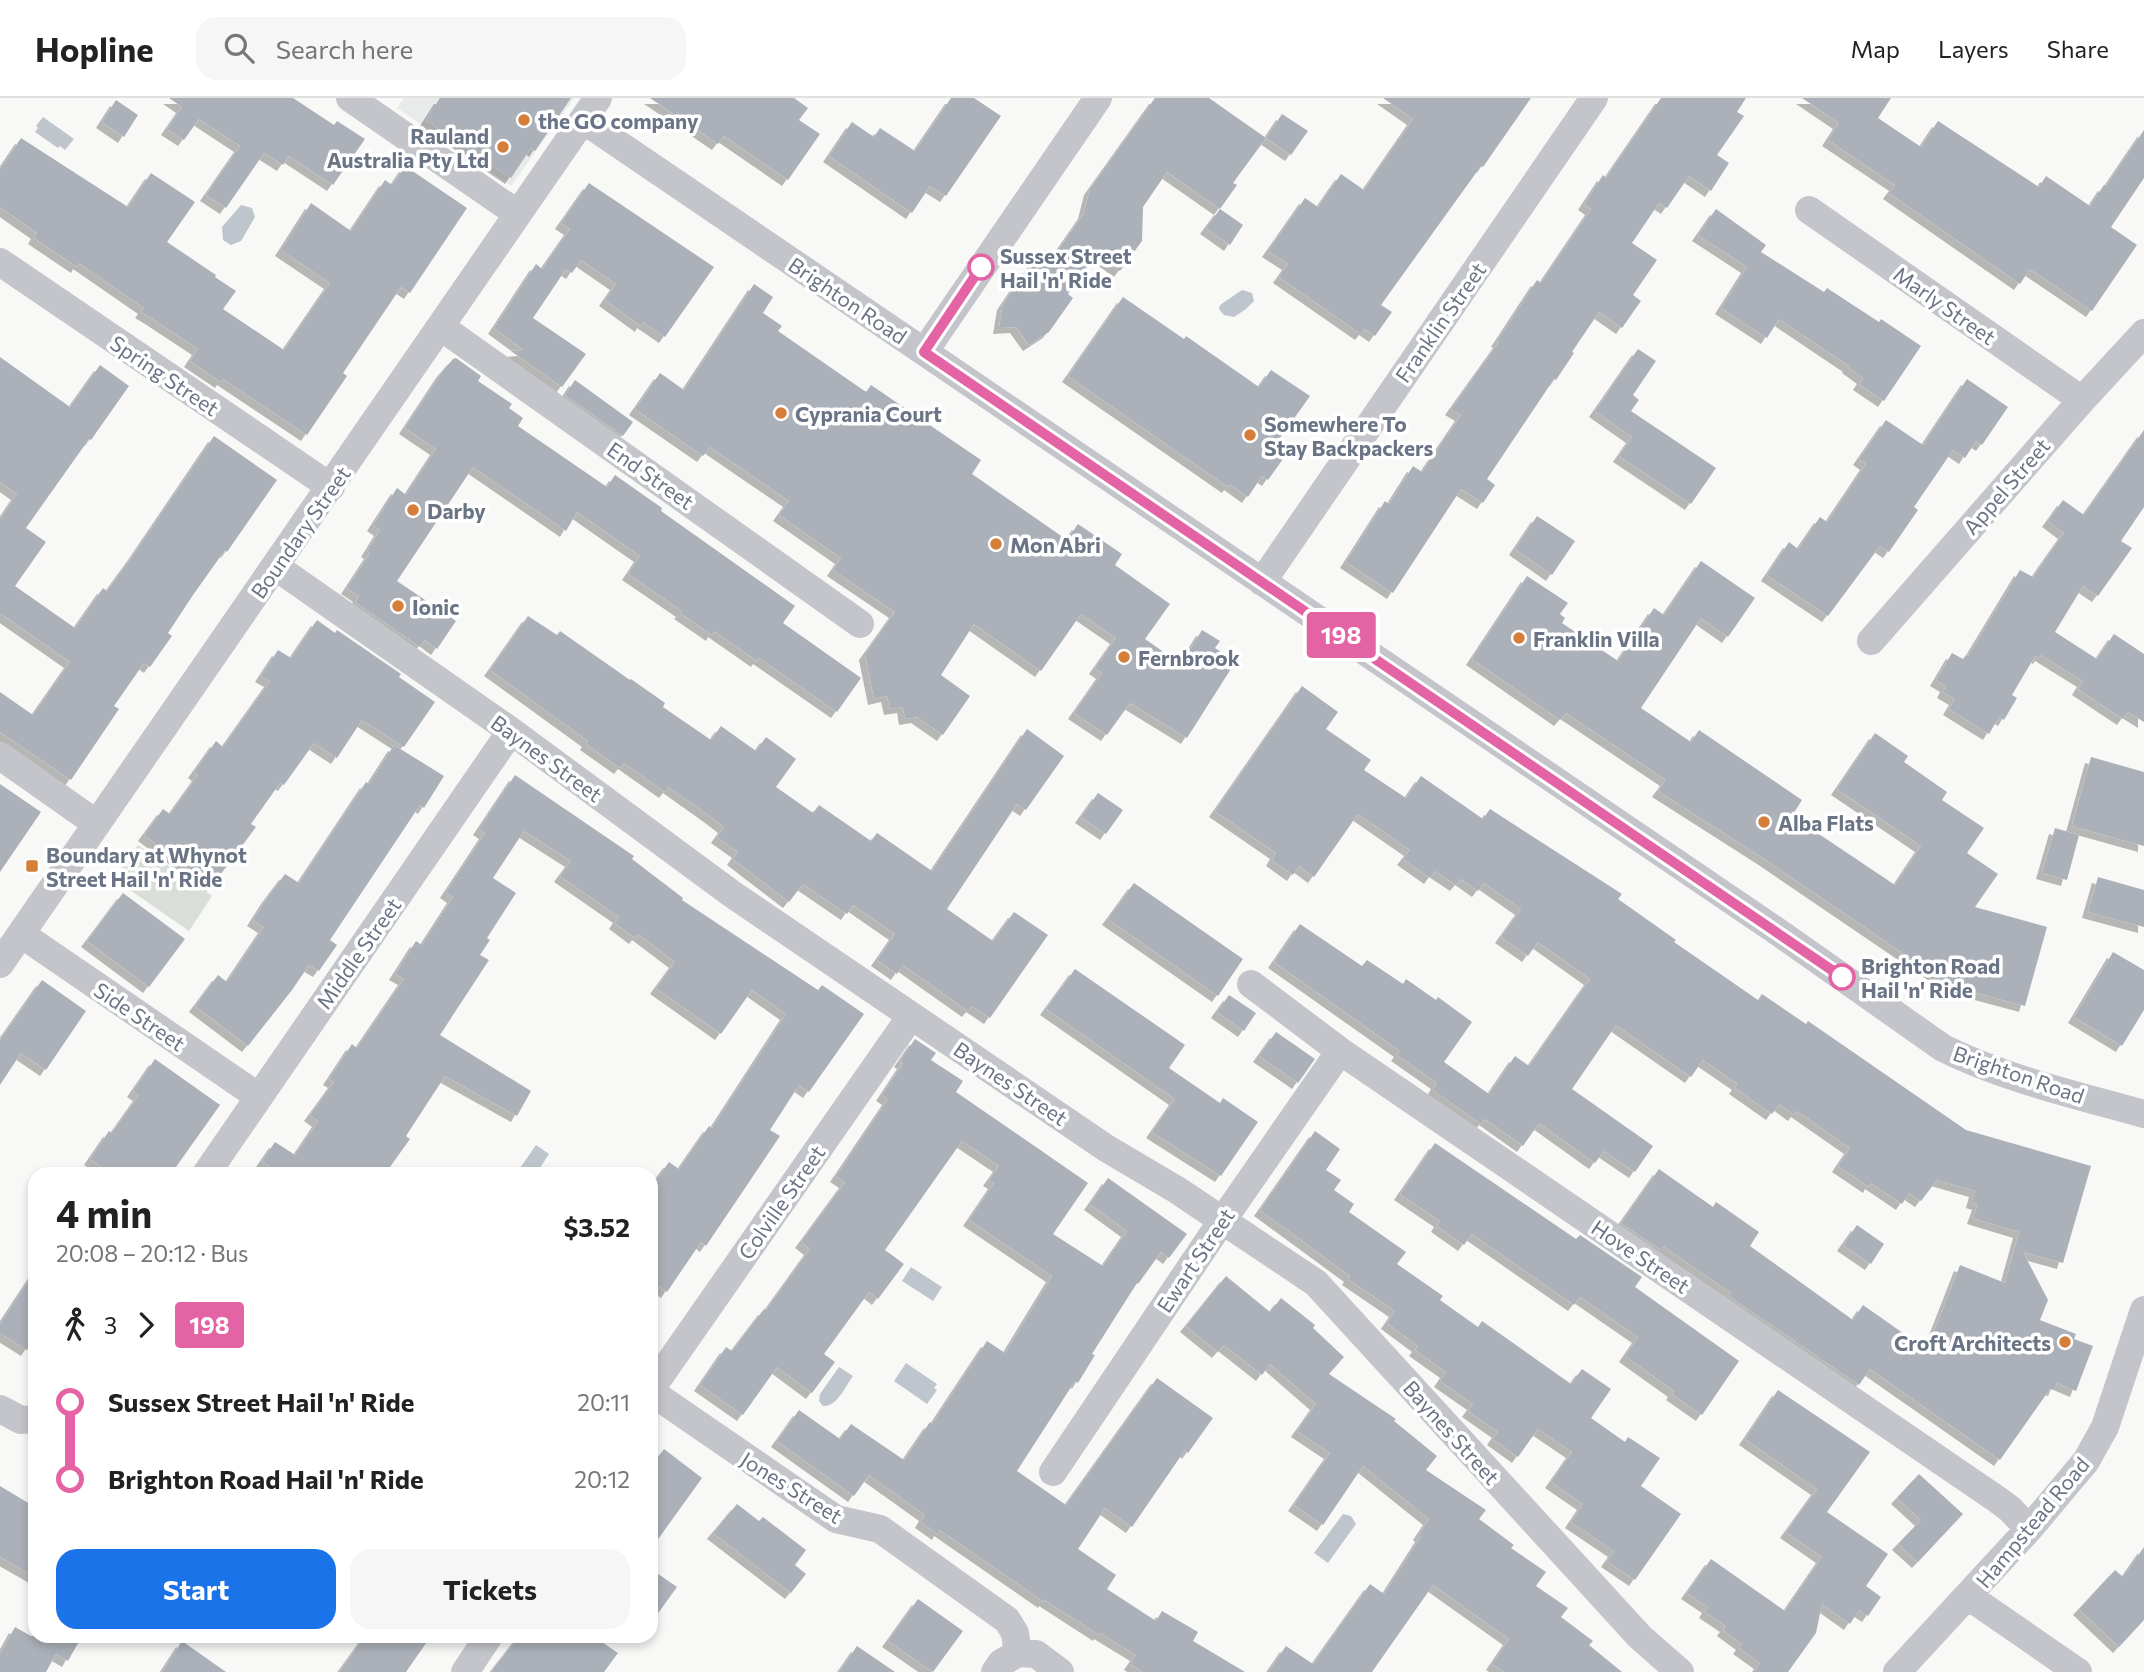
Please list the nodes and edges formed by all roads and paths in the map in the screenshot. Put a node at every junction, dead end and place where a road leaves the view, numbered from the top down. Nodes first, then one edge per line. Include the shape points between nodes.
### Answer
1 (350, 98) edge
2 (1098, 98) edge
3 (1594, 98) edge
4 (591, 109) edge
5 (1809, 210) dead end
6 (518, 214) junction
7 (0, 262) edge
8 (441, 327) junction
9 (2144, 333) edge
10 (924, 352) junction
11 (2082, 400) junction
12 (331, 487) junction
13 (276, 567) junction
14 (1262, 582) junction
15 (860, 624) dead end
16 (1871, 640) dead end
17 (511, 731) junction
18 (0, 756) edge
19 (97, 824) junction
20 (21, 934) junction
21 (0, 964) edge
22 (1251, 984) dead end
23 (911, 1016) junction
24 (1340, 1051) junction
25 (259, 1097) junction
26 (2144, 1114) edge
27 (211, 1167) edge
28 (1223, 1220) junction
29 (2144, 1310) edge
30 (658, 1380) edge
31 (658, 1395) edge
32 (0, 1409) edge
33 (28, 1421) edge
34 (1053, 1472) dead end
35 (2029, 1529) junction
36 (1968, 1596) junction
37 (484, 1643) edge
38 (1018, 1653) junction
39 (465, 1672) edge
40 (995, 1672) edge
41 (1060, 1672) edge
42 (1680, 1672) edge
43 (1897, 1672) edge
44 (2078, 1672) edge

1 - 6 street
2 - 10 street
3 - 14 street, Franklin Street
4 - 6 street, Boundary Street
4 - 10 street, Brighton Road
5 - 11 street, Marly Street
6 - 8 street, Boundary Street
7 - 12 street, Spring Street
8 - 12 street, Boundary Street
8 - 15 street, End Street
9 - 11 street, Appel Street
10 - 14 street, Brighton Road
11 - 16 street, Appel Street
12 - 13 street, Boundary Street
13 - 17 street, Baynes Street
13 - 19 street, Boundary Street
14 - 26 street, Brighton Road via 1943,1048 1967,1060
17 - 23 street, Baynes Street via 712,880
17 - 25 street, Middle Street
18 - 19 street
19 - 20 street, Boundary Street
20 - 21 street, Boundary Street
20 - 25 street, Side Street
22 - 24 street, Hove Street
23 - 28 street, Baynes Street via 1106,1148
23 - 30 street, Colville Street
24 - 28 street, Ewart Street
24 - 35 street, Hove Street via 1998,1500
25 - 27 street, Middle Street
28 - 34 street, Ewart Street
28 - 42 street, Baynes Street via 1319,1285 1640,1637
29 - 35 street, Hampstead Road via 2105,1427 2086,1461
31 - 38 street, Jones Street via 836,1519 880,1529 1007,1620
32 - 33 street
35 - 36 street, Hampstead Road
36 - 43 street, Hampstead Road
36 - 44 street
37 - 39 street
38 - 40 street
38 - 41 street via 1036,1654

